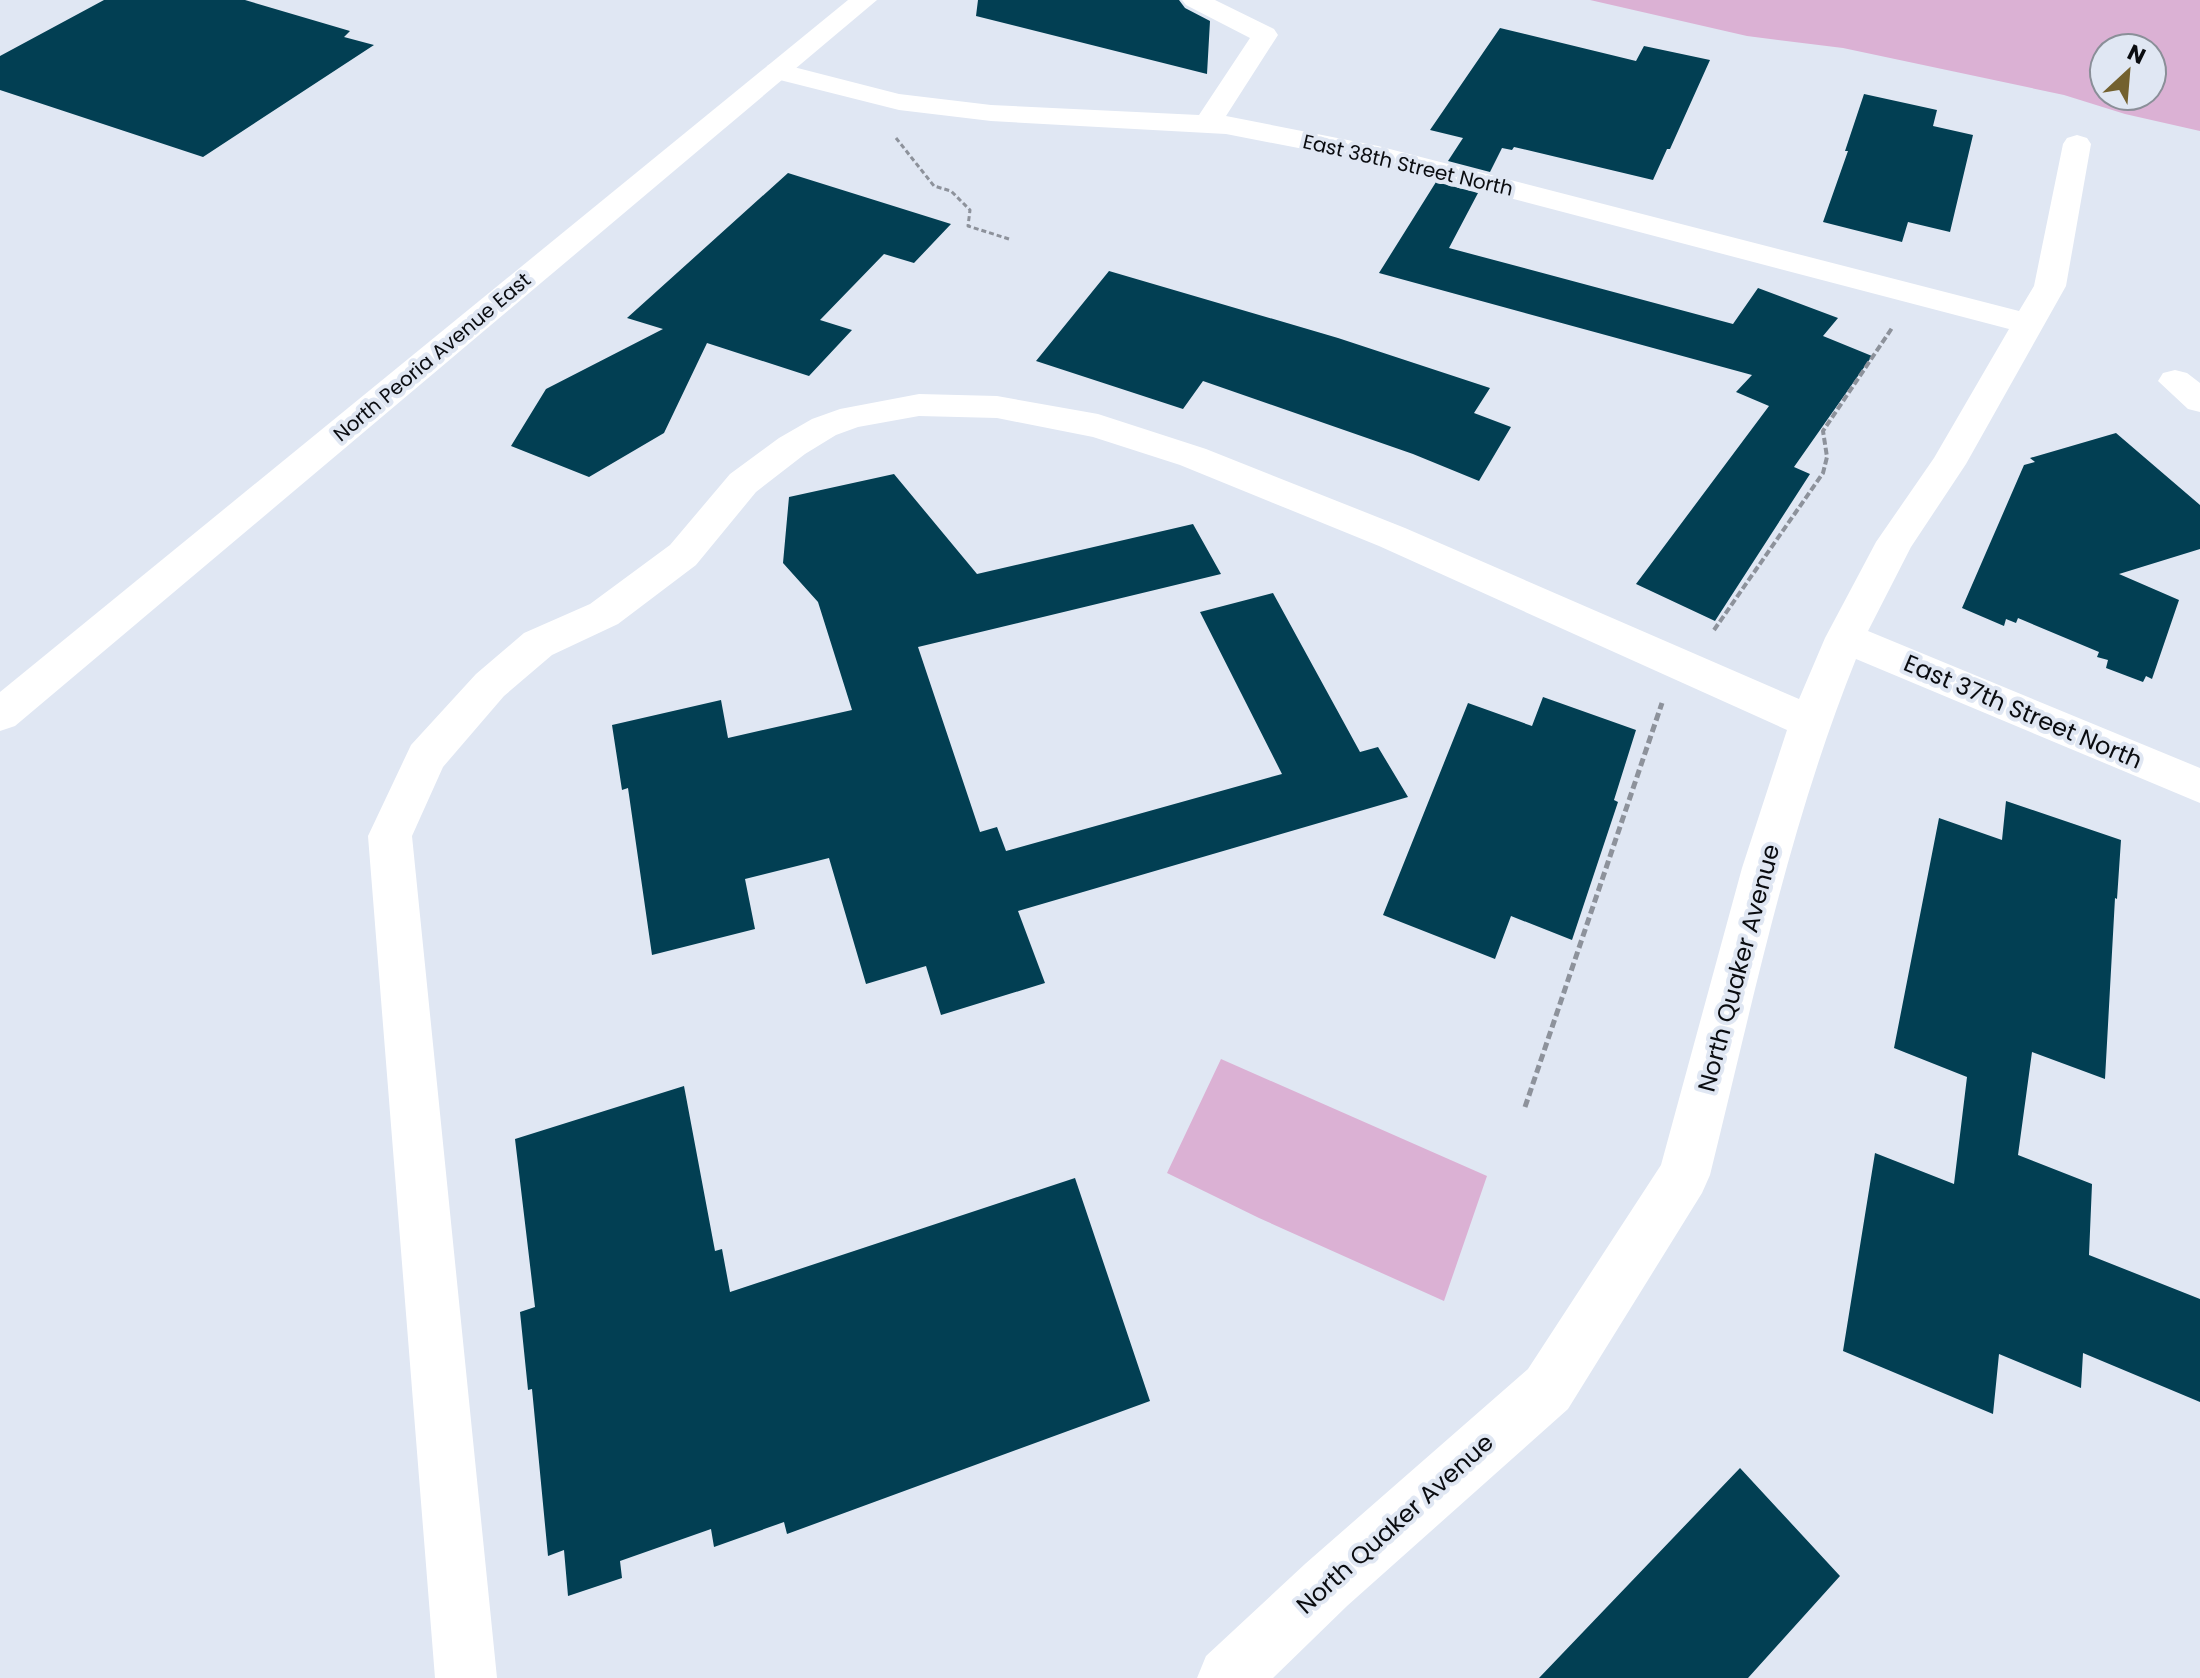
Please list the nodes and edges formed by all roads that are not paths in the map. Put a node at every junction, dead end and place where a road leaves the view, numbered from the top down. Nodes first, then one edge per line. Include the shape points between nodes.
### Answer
1 (864, 0) edge
2 (1195, 0) edge
3 (778, 71) junction
4 (1207, 124) junction
5 (2077, 144) dead end
6 (2027, 323) junction
7 (2200, 374) edge
8 (2200, 401) edge
9 (1845, 638) junction
10 (0, 715) edge
11 (1810, 722) junction
12 (2200, 786) edge
13 (466, 1678) edge
14 (1228, 1678) edge

1 - 3 street, North Peoria Avenue East
2 - 4 street via 1265,35
3 - 4 street, East 38th Street North via 899,102 991,113
3 - 10 street, North Peoria Avenue East
4 - 6 street, East 38th Street North via 1378,155
5 - 6 street, North Quaker Avenue via 2050,286
6 - 9 street, North Quaker Avenue via 1948,464 1895,542
7 - 8 street via 2175,381
9 - 11 street, North Quaker Avenue
9 - 12 street, East 37th Street North
11 - 13 street via 1392,537 1193,457 1098,426 997,407 919,405 852,417 792,446 743,483 683,555 604,614 538,644 490,685 426,757 390,836
11 - 14 street, North Quaker Avenue via 1764,868 1684,1175 1548,1389

